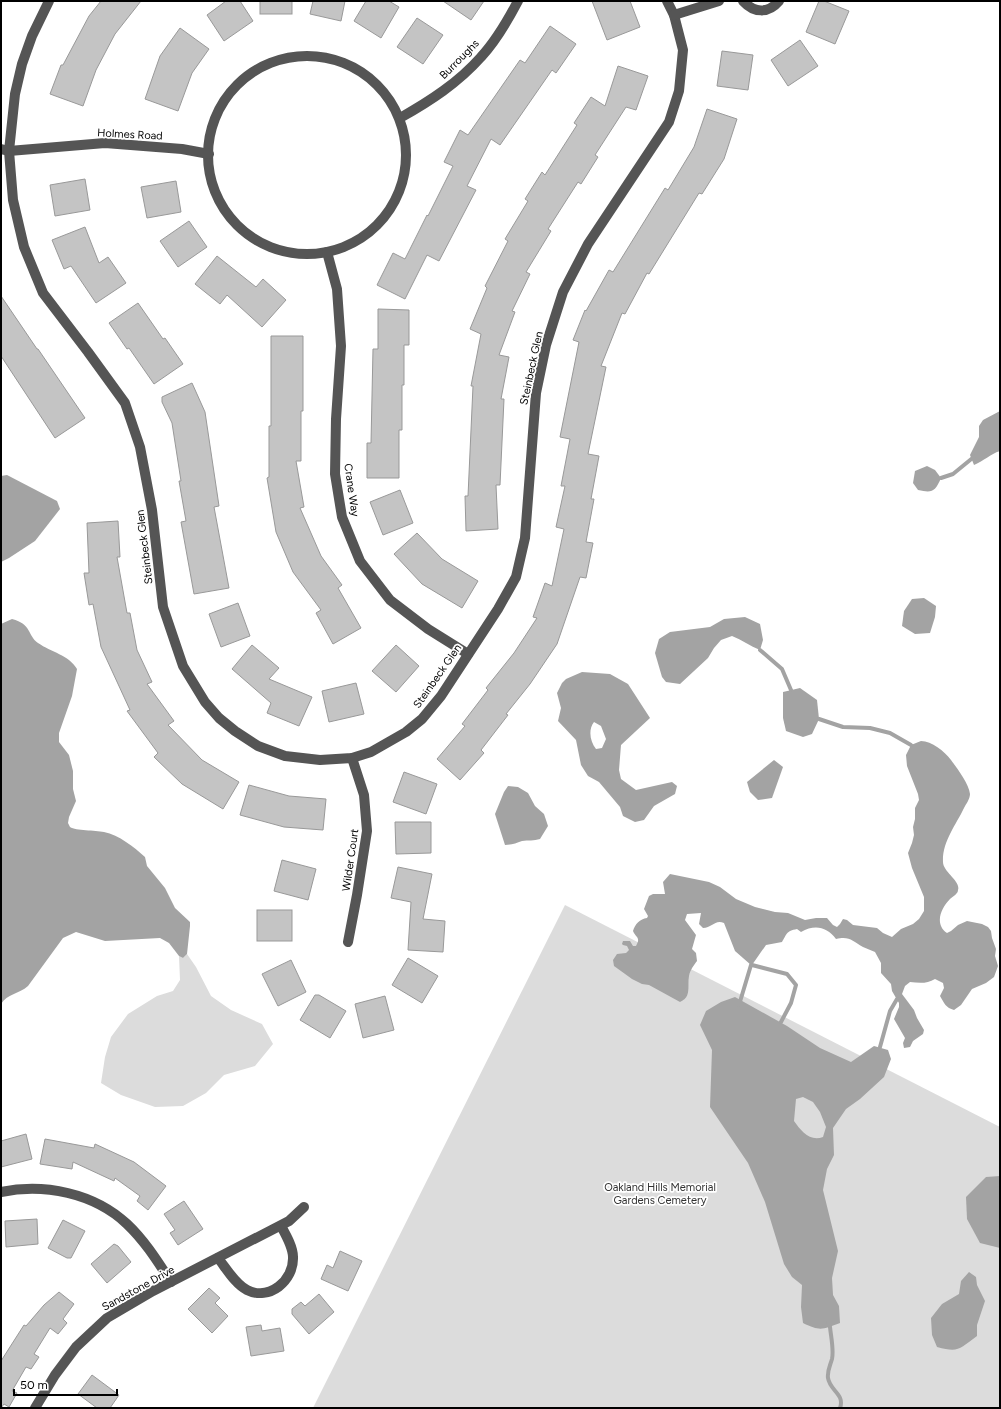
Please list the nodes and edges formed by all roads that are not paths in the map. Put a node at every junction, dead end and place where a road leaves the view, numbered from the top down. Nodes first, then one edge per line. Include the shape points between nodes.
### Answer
1 (49, 1) edge
2 (518, 1) edge
3 (667, 1) edge
4 (719, 1) edge
5 (743, 1) edge
6 (779, 1) edge
7 (674, 15) junction
8 (400, 118) junction
9 (5, 150) edge
10 (209, 154) junction
11 (327, 252) junction
12 (468, 654) junction
13 (352, 758) junction
14 (348, 942) dead end
15 (1, 1192) edge
16 (304, 1206) dead end
17 (281, 1226) junction
18 (218, 1258) junction
19 (171, 1282) junction
20 (35, 1408) edge

1 - 9 street, Steinbeck Glen via 22,64
2 - 8 street, Burroughs via 482,57 439,94
3 - 7 street, Steinbeck Glen
4 - 7 street
5 - 6 street via 748,7 762,11 769,10
7 - 12 street, Steinbeck Glen via 682,50 680,91 669,122 588,244 563,292 546,345 536,393 525,538 516,577
8 - 10 street via 393,102 367,76 342,63 293,57 273,61 243,78 230,91 218,111 210,136
8 - 11 street via 407,145 398,187 390,204 373,225 356,240
9 - 10 street, Holmes Road via 105,142
9 - 13 street, Steinbeck Glen via 24,247 43,293 125,403 140,448 152,510 163,607 183,666 219,718 258,746 285,756 320,760
10 - 11 street via 210,175 216,196 225,213 250,236 276,250 309,255
11 - 12 street, Crane Way via 336,289 341,346 335,474 342,517 360,561 390,600 428,629
12 - 13 street, Steinbeck Glen via 441,696 422,719 389,743
13 - 14 street, Wilder Court via 364,795 367,830
15 - 19 street via 43,1188 86,1198 126,1223 140,1238
16 - 17 street, Sandstone Drive
17 - 18 street, Sandstone Drive
17 - 18 street via 290,1244 292,1267 288,1277 274,1291 256,1293 246,1290 238,1284
18 - 19 street, Sandstone Drive
19 - 20 street, Sandstone Drive via 107,1318 76,1346

